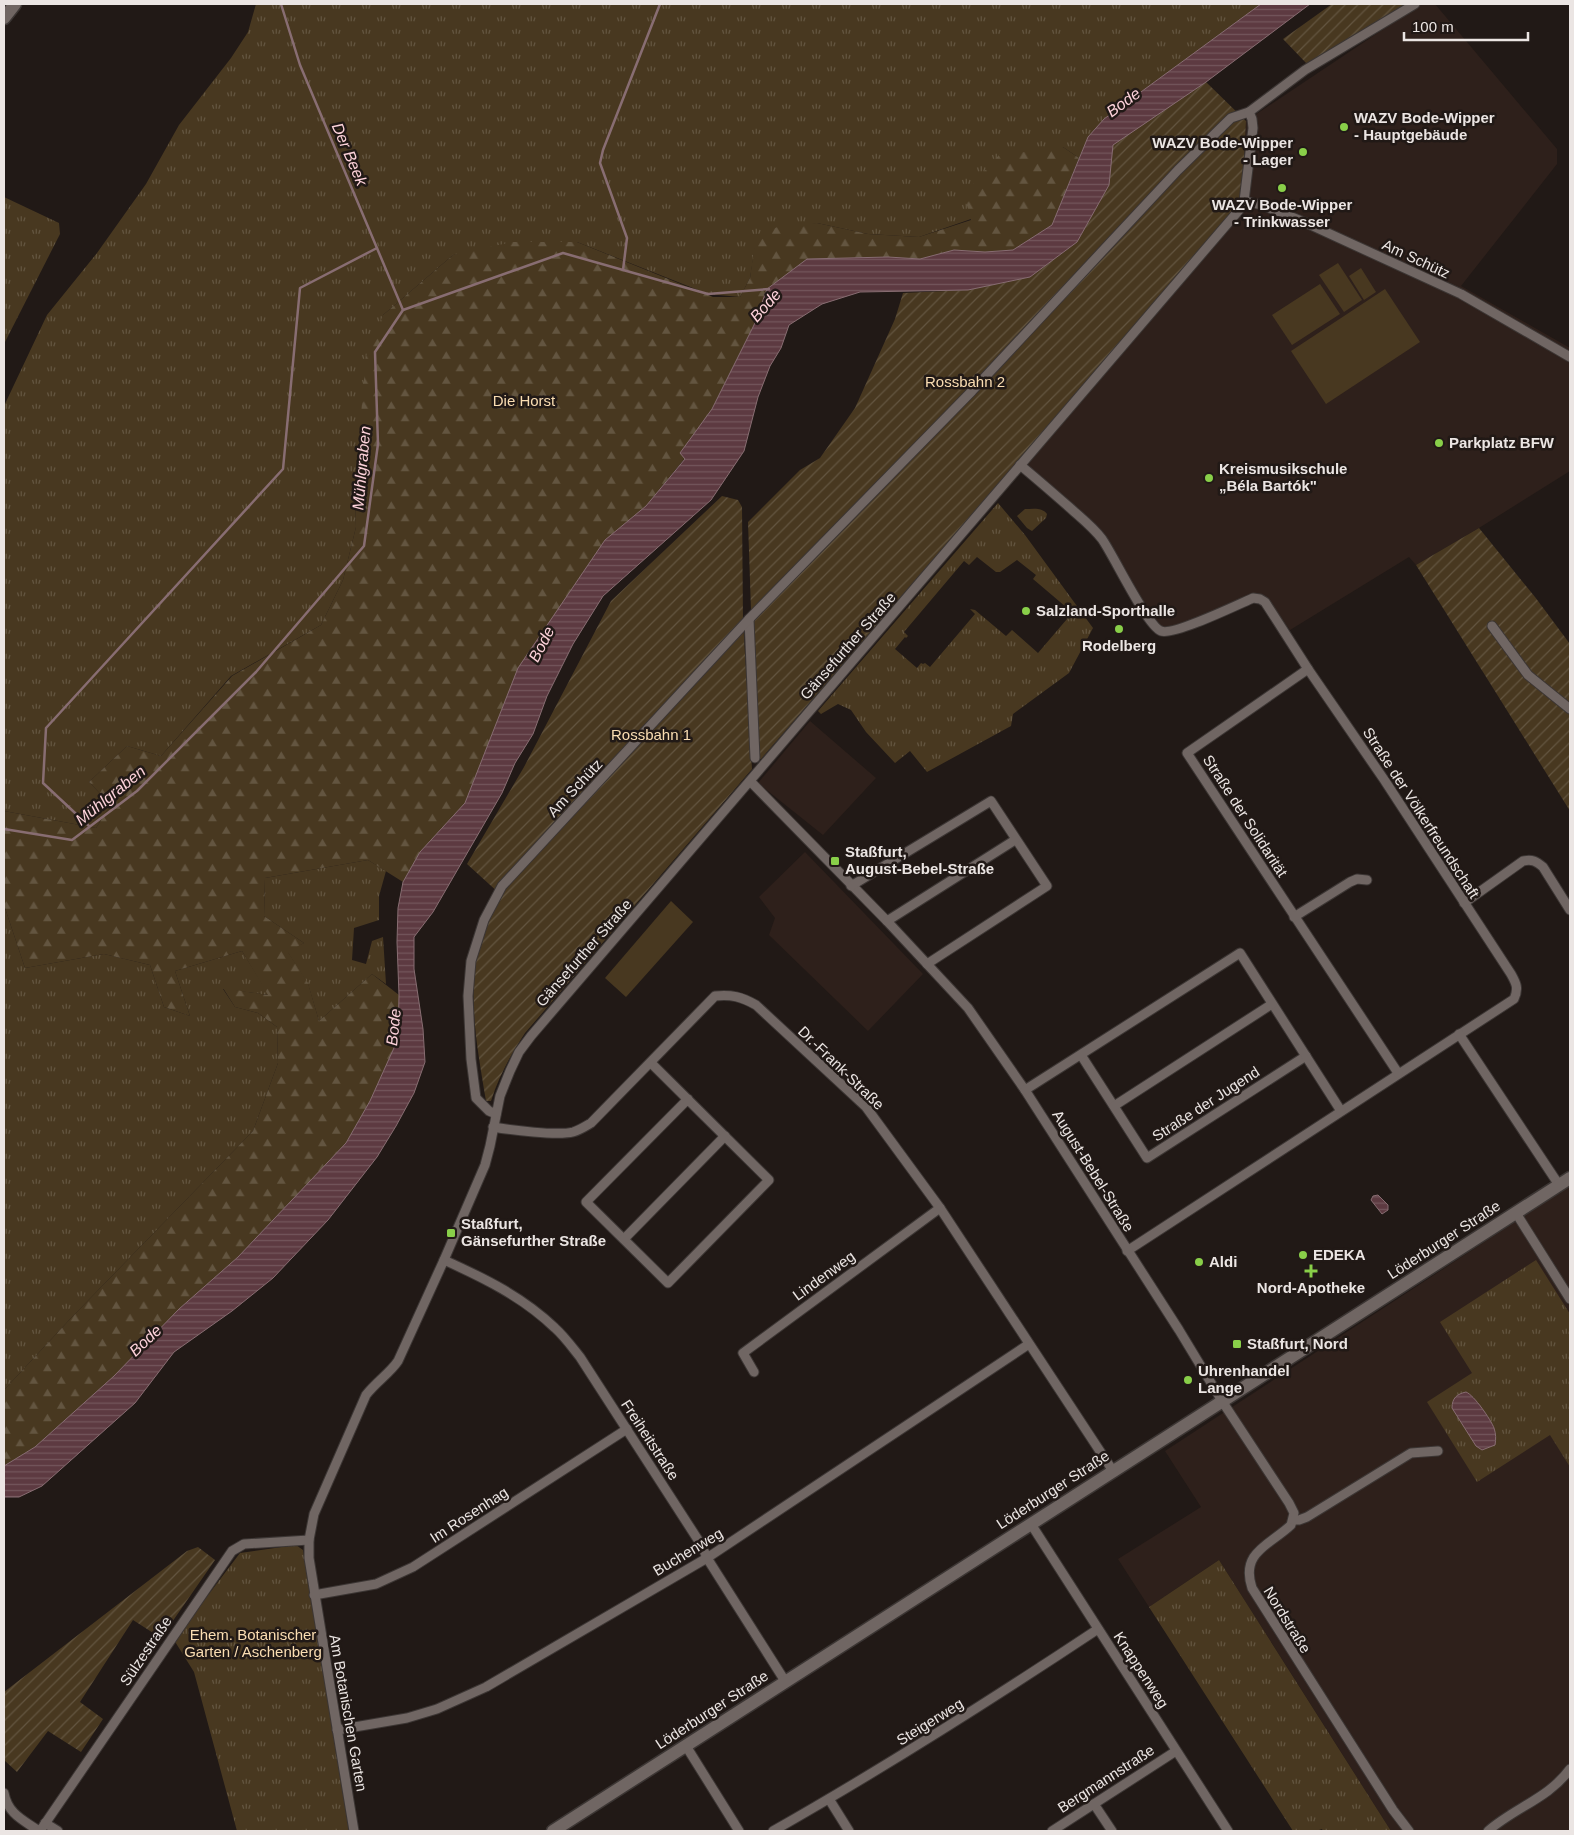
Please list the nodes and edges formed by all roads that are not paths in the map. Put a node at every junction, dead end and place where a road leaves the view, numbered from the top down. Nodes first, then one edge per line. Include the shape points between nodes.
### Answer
1 (15, 4) edge
2 (1415, 4) edge
3 (4, 18) edge
4 (1249, 112) junction
5 (1244, 201) junction
6 (1570, 357) edge
7 (1020, 465) junction
8 (749, 619) junction
9 (1492, 626) dead end
10 (1308, 669) junction
11 (1570, 709) edge
12 (755, 758) dead end
13 (750, 781) junction
14 (1016, 840) junction
15 (1367, 880) dead end
16 (851, 886) junction
17 (1464, 903) junction
18 (1570, 910) edge
19 (1294, 917) junction
20 (887, 921) junction
21 (927, 964) junction
22 (1272, 1004) junction
23 (1459, 1034) junction
24 (1081, 1054) junction
25 (1306, 1056) junction
26 (651, 1063) junction
27 (1398, 1073) junction
28 (1025, 1090) junction
29 (688, 1099) junction
30 (1114, 1106) junction
31 (1341, 1111) junction
32 (496, 1114) junction
33 (493, 1127) junction
34 (725, 1136) junction
35 (1570, 1178) edge
36 (1559, 1185) junction
37 (940, 1208) junction
38 (1516, 1213) junction
39 (624, 1239) junction
40 (1127, 1251) junction
41 (444, 1260) junction
42 (1570, 1299) edge
43 (1029, 1344) junction
44 (754, 1372) dead end
45 (1222, 1402) junction
46 (628, 1429) junction
47 (1438, 1450) dead end
48 (1112, 1472) junction
49 (1294, 1520) junction
50 (1032, 1524) junction
51 (309, 1540) junction
52 (707, 1558) junction
53 (314, 1595) junction
54 (1098, 1629) junction
55 (785, 1681) junction
56 (337, 1730) junction
57 (686, 1746) junction
58 (1176, 1751) junction
59 (1570, 1769) edge
60 (4, 1793) edge
61 (829, 1799) junction
62 (1094, 1804) junction
63 (45, 1823) junction
64 (39, 1831) edge
65 (58, 1831) edge
66 (354, 1831) edge
67 (553, 1831) edge
68 (739, 1831) edge
69 (773, 1831) edge
70 (849, 1831) edge
71 (1052, 1831) edge
72 (1112, 1831) edge
73 (1228, 1831) edge
74 (1409, 1831) edge
75 (1488, 1831) edge

1 - 3 street
2 - 4 street, Am Schütz via 1305,70
4 - 5 street via 1253,128
4 - 8 street, Am Schütz via 1231,118 1178,170 972,391
5 - 6 street, Am Schütz via 1304,222 1460,294
5 - 7 street, Gänsefurther Straße via 1228,224
7 - 10 street via 1101,539 1144,611 1162,632 1200,621 1254,598 1260,599
7 - 13 street, Gänsefurther Straße
8 - 12 street
8 - 32 street, Am Schütz via 502,886 484,920 471,961 468,996 471,1059 476,1098
9 - 11 street via 1528,675
10 - 17 street, Straße der Völkerfreundschaft
10 - 19 street, Straße der Solidarität via 1187,753
13 - 16 street, August-Bebel-Straße
13 - 32 street, Gänsefurther Straße via 524,1044 510,1071
14 - 16 street via 991,801
14 - 20 street
14 - 21 street via 1047,886
15 - 19 street via 1350,882
16 - 20 street, August-Bebel-Straße
17 - 18 street via 1530,859 1543,867
17 - 23 street, Straße der Völkerfreundschaft via 1518,991 1514,999
19 - 27 street, Straße der Solidarität
20 - 21 street, August-Bebel-Straße
21 - 28 street, August-Bebel-Straße via 968,1008
22 - 24 street via 1240,953
22 - 25 street
22 - 30 street
23 - 27 street
23 - 36 street
24 - 28 street
24 - 30 street, Straße der Jugend
25 - 30 street, Straße der Jugend via 1147,1158
25 - 31 street
26 - 29 street
26 - 33 street, Dr.-Frank-Straße via 591,1123 575,1131 559,1133
26 - 37 street, Dr.-Frank-Straße via 715,996 726,994 746,999 866,1107
27 - 31 street
28 - 40 street, August-Bebel-Straße
29 - 34 street
29 - 39 street via 586,1202
31 - 40 street
32 - 33 street, Gänsefurther Straße
33 - 41 street, Gänsefurther Straße via 485,1165
34 - 39 street
34 - 39 street via 769,1180 668,1283
35 - 36 street, Löderburger Straße
36 - 38 street, Löderburger Straße
37 - 43 street, Dr.-Frank-Straße
37 - 44 street, Lindenweg via 743,1353
38 - 42 street
38 - 45 street, Löderburger Straße
40 - 45 street, August-Bebel-Straße
41 - 46 street, Freiheitstraße via 521,1300 556,1328 580,1357
41 - 51 street, Gänsefurther Straße via 394,1367 375,1383 362,1403 318,1503
43 - 48 street, Dr.-Frank-Straße
43 - 52 street, Buchenweg
45 - 48 street, Löderburger Straße
45 - 49 street via 1289,1503
46 - 52 street, Freiheitstraße
46 - 53 street, Im Rosenhag via 412,1568 376,1584
47 - 49 street via 1411,1453 1307,1517
48 - 50 street, Löderburger Straße
49 - 74 street, Nordstraße via 1255,1555 1248,1572 1252,1588
50 - 54 street, Knappenweg
50 - 55 street, Löderburger Straße
51 - 53 street, Am Botanischen Garten
51 - 63 street, Sülzestraße via 244,1544 232,1551
52 - 55 street, Freiheitstraße
52 - 56 street, Buchenweg via 486,1686 437,1709
53 - 56 street, Am Botanischen Garten
54 - 58 street, Knappenweg
54 - 61 street, Steigerweg
55 - 57 street, Löderburger Straße
56 - 66 street, Am Botanischen Garten
57 - 67 street, Löderburger Straße
57 - 68 street
58 - 62 street, Bergmannstraße
58 - 73 street, Knappenweg
59 - 75 street via 1542,1797
60 - 64 street via 12,1812
61 - 69 street, Steigerweg
61 - 70 street
62 - 71 street, Bergmannstraße
62 - 72 street
63 - 64 street, Sülzestraße
63 - 65 street

